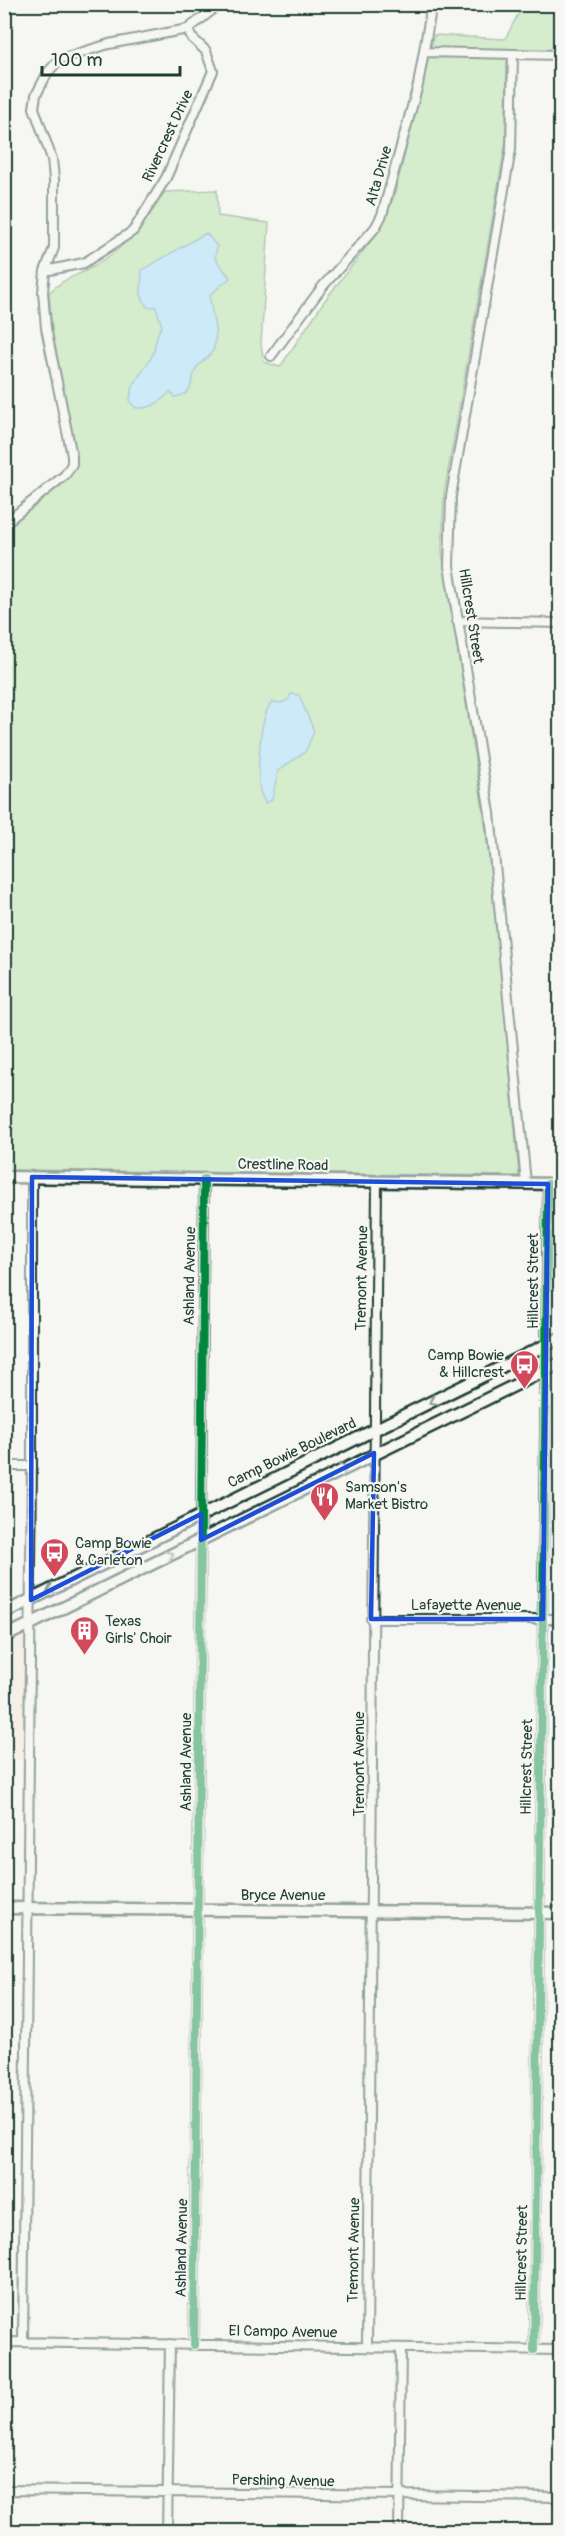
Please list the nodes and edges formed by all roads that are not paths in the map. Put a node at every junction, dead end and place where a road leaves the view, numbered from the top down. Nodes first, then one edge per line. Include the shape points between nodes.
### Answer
1 (220, 4) edge
2 (432, 4) edge
3 (188, 29) junction
4 (424, 52) junction
5 (513, 54) junction
6 (561, 55) edge
7 (45, 271) junction
8 (271, 356) dead end
9 (4, 524) edge
10 (457, 621) junction
11 (561, 623) edge
12 (4, 1177) edge
13 (32, 1177) junction
14 (204, 1179) junction
15 (377, 1182) junction
16 (526, 1184) junction
17 (548, 1184) junction
18 (561, 1184) edge
19 (561, 1338) edge
20 (546, 1345) junction
21 (561, 1363) edge
22 (546, 1370) junction
23 (374, 1429) junction
24 (374, 1454) junction
25 (4, 1466) edge
26 (32, 1466) junction
27 (201, 1514) junction
28 (201, 1540) junction
29 (31, 1600) junction
30 (4, 1613) edge
31 (371, 1619) junction
32 (543, 1619) junction
33 (561, 1619) edge
34 (30, 1625) junction
35 (4, 1637) edge
36 (4, 1908) edge
37 (27, 1908) junction
38 (199, 1910) junction
39 (371, 1911) junction
40 (539, 1912) junction
41 (561, 1913) edge
42 (4, 2342) edge
43 (23, 2342) junction
44 (171, 2344) junction
45 (194, 2345) junction
46 (367, 2347) junction
47 (400, 2348) junction
48 (534, 2350) junction
49 (561, 2350) edge
50 (4, 2490) edge
51 (168, 2493) junction
52 (399, 2496) junction
53 (561, 2497) edge
54 (167, 2532) edge
55 (399, 2532) edge

1 - 3 street
2 - 4 street, Alta Drive
3 - 7 street, Rivercrest Drive via 206,51 213,71 166,178 133,231 84,263
3 - 7 street via 86,50 60,59 48,72 34,102 36,119 52,159 54,179 54,248
4 - 5 street
4 - 8 street, Alta Drive via 382,215
5 - 6 street
5 - 10 street, Hillcrest Street via 511,149 451,496 449,566
7 - 9 street via 46,328 72,464 65,475
10 - 11 street
10 - 16 street, Hillcrest Street via 490,813
12 - 13 main road, Crestline Road
13 - 14 main road, Crestline Road
13 - 26 street
14 - 15 main road, Crestline Road
14 - 27 street, Ashland Avenue
15 - 16 main road, Crestline Road
15 - 23 street, Tremont Avenue
16 - 17 main road, Crestline Road
17 - 18 main road, Crestline Road
17 - 20 street, Hillcrest Street
19 - 20 main road, Camp Bowie Boulevard
20 - 22 street, Hillcrest Street
20 -> 23 main road, Camp Bowie Boulevard
21 - 22 main road
22 - 24 main road
22 - 32 street, Hillcrest Street
23 - 24 street, Tremont Avenue
23 - 27 main road, Camp Bowie Boulevard
28 -> 24 main road
24 - 31 street, Tremont Avenue
25 - 26 street
26 - 29 street
27 - 28 street, Ashland Avenue
27 -> 29 main road, Camp Bowie Boulevard
34 -> 28 main road
28 - 38 street, Ashland Avenue
29 - 30 main road, Camp Bowie Boulevard
29 - 34 street
31 - 32 street, Lafayette Avenue
31 - 39 street, Tremont Avenue
32 - 33 street, Lafayette Avenue
32 - 40 street, Hillcrest Street
34 - 35 main road
34 - 37 street
36 - 37 main road, Bryce Avenue
37 - 38 main road, Bryce Avenue
37 - 43 street
38 - 39 main road, Bryce Avenue
38 - 45 street, Ashland Avenue
39 - 40 main road, Bryce Avenue
39 - 46 street, Tremont Avenue
40 - 41 main road, Bryce Avenue
40 - 48 street, Hillcrest Street
42 - 43 street, El Campo Avenue
43 - 44 street, El Campo Avenue
44 - 45 street, El Campo Avenue
44 - 51 street
45 - 46 street, El Campo Avenue
46 - 47 street, El Campo Avenue
47 - 48 street, El Campo Avenue
47 - 52 street
48 - 49 street, El Campo Avenue
50 - 51 street, Pershing Avenue
51 - 52 street, Pershing Avenue
51 - 54 street
52 - 53 street, Pershing Avenue
52 - 55 street

